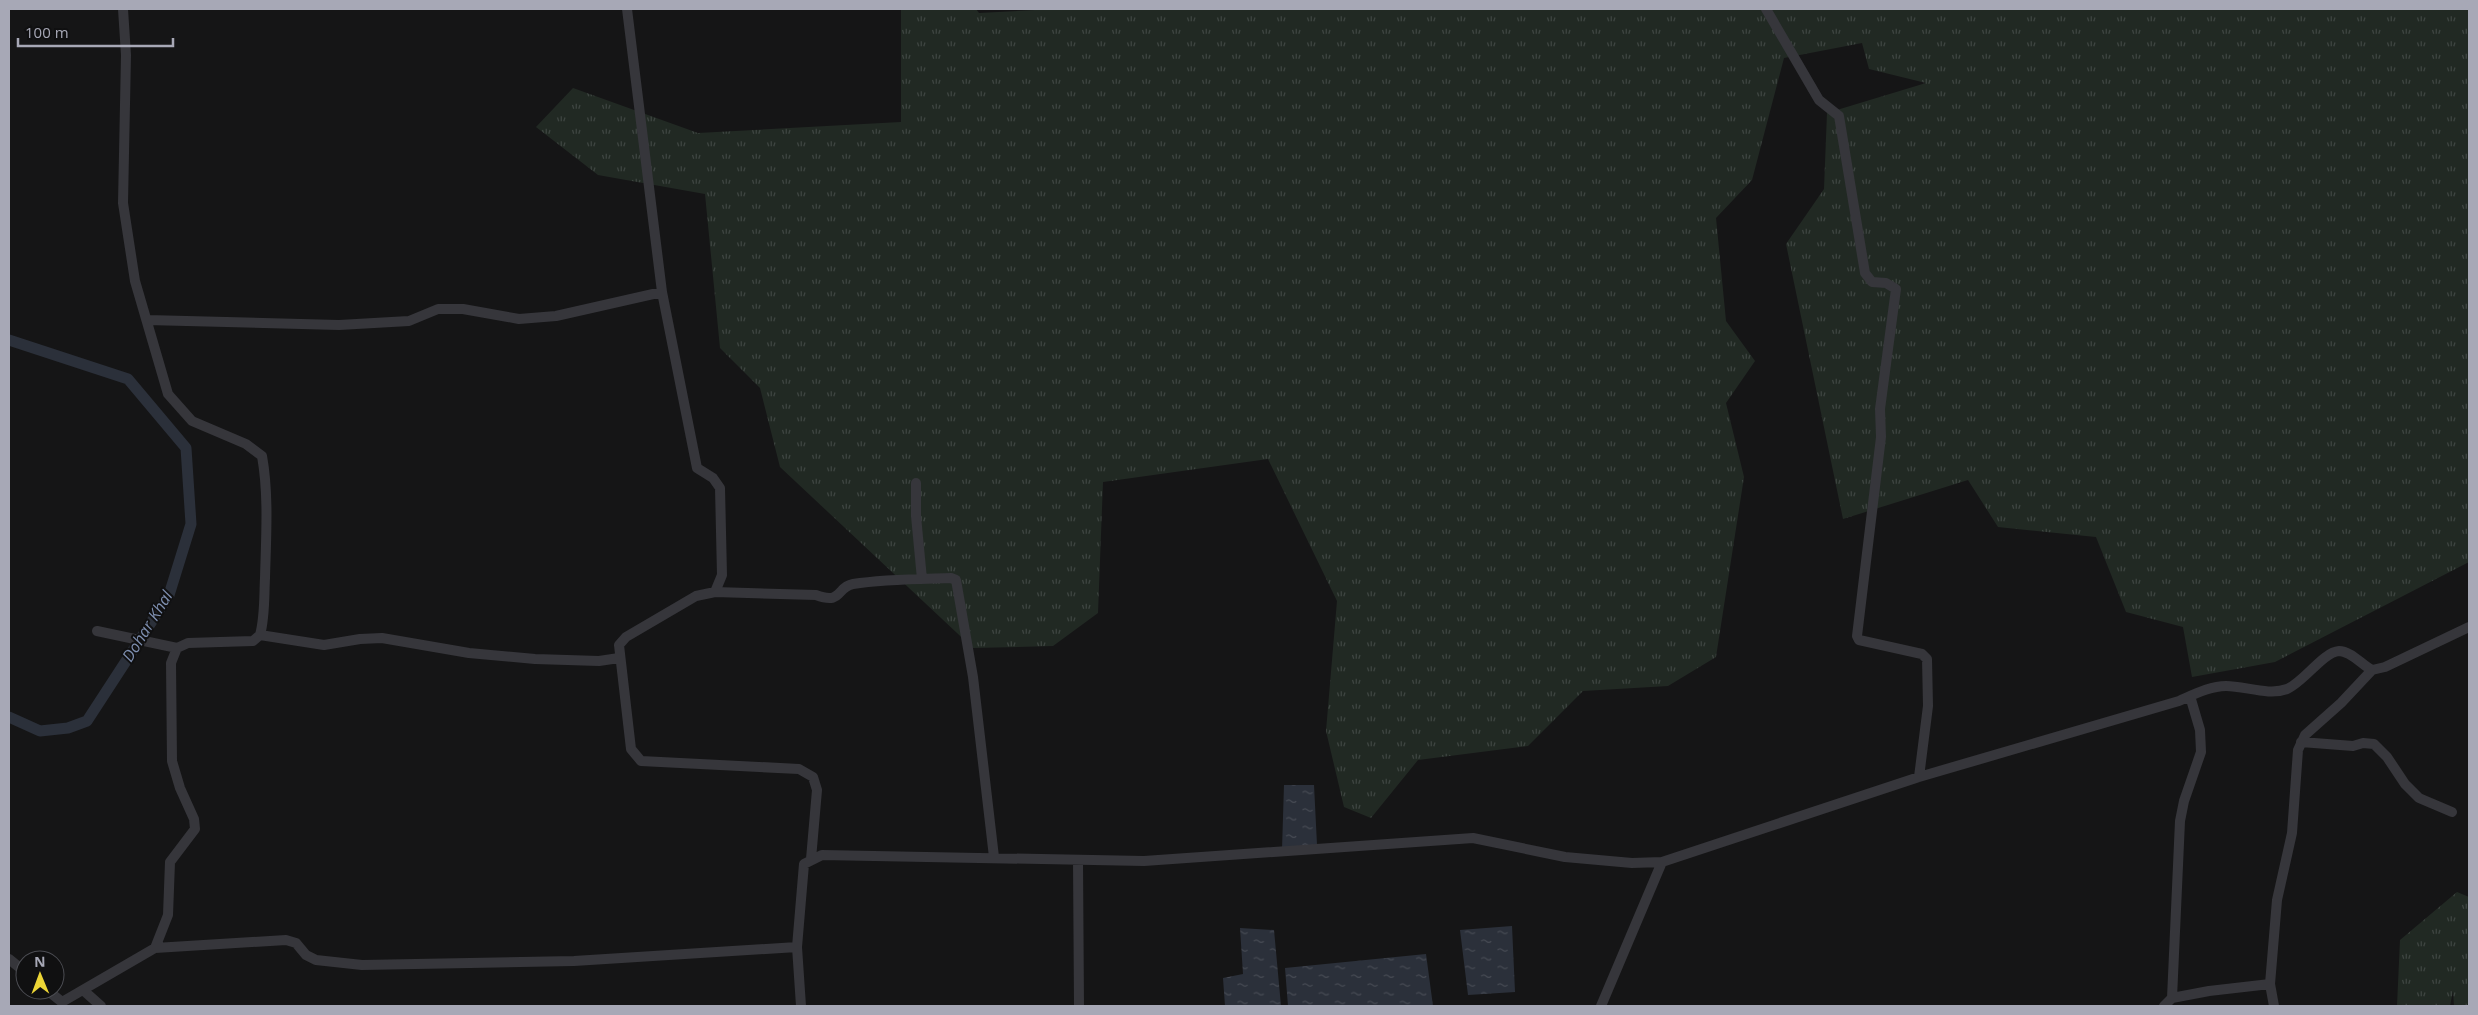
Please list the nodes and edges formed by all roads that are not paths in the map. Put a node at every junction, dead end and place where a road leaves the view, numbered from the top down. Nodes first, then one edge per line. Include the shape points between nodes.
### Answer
1 (123, 9) edge
2 (626, 9) edge
3 (1766, 9) edge
4 (662, 292) junction
5 (147, 320) junction
6 (916, 483) dead end
7 (922, 579) junction
8 (715, 592) junction
9 (2469, 627) edge
10 (97, 631) dead end
11 (260, 635) junction
12 (176, 648) junction
13 (619, 658) junction
14 (2372, 670) junction
15 (2190, 696) junction
16 (2301, 742) junction
17 (1919, 777) junction
18 (2452, 812) dead end
19 (994, 857) junction
20 (811, 859) junction
21 (1078, 861) junction
22 (1662, 862) junction
23 (798, 947) junction
24 (155, 948) junction
25 (2270, 984) junction
26 (84, 990) junction
27 (2172, 998) junction
28 (59, 1004) edge
29 (100, 1006) edge
30 (801, 1006) edge
31 (1079, 1006) edge
32 (1601, 1006) edge
33 (2164, 1006) edge
34 (2274, 1006) edge

1 - 5 street via 126,55 123,203 135,281
2 - 4 street
3 - 17 street via 1819,100 1839,116 1865,273 1872,282 1886,283 1896,289 1857,636 1859,640 1922,654 1927,659 1928,706
4 - 5 street via 556,316 519,319 463,309 438,309 409,320 339,325
4 - 8 street via 697,468 713,478 720,488 722,575
5 - 11 street via 168,394 179,409 192,421 246,444 262,456 266,540
6 - 7 street
7 - 8 street via 850,585 836,598 829,599 816,595
7 - 19 street via 956,580 976,696
8 - 13 street via 696,596 626,637 619,645
9 - 14 street via 2386,667
10 - 12 street
11 - 12 street via 253,642 188,644
11 - 13 street via 324,645 382,638 469,653 535,659 599,661
12 - 24 street via 171,663 172,762 195,829 170,862 168,915
13 - 20 street via 631,749 641,761 799,769 813,777 817,790
14 - 15 street via 2346,652 2337,651 2285,690 2225,686
14 - 16 street
15 - 17 street
15 - 27 street via 2200,730 2201,752 2180,821
16 - 18 street via 2353,746 2374,744 2419,798
16 - 25 street via 2292,833 2277,900
17 - 22 street
19 - 20 street via 822,855
19 - 21 street
20 - 23 street via 804,864
21 - 22 street via 1144,861 1473,838 1565,857 1632,863
21 - 31 street
22 - 32 street
23 - 24 street via 574,961 362,965 316,960 306,955 296,943 286,940
23 - 30 street
24 - 26 street
25 - 27 street
25 - 34 street
26 - 28 street
26 - 29 street
27 - 33 street

